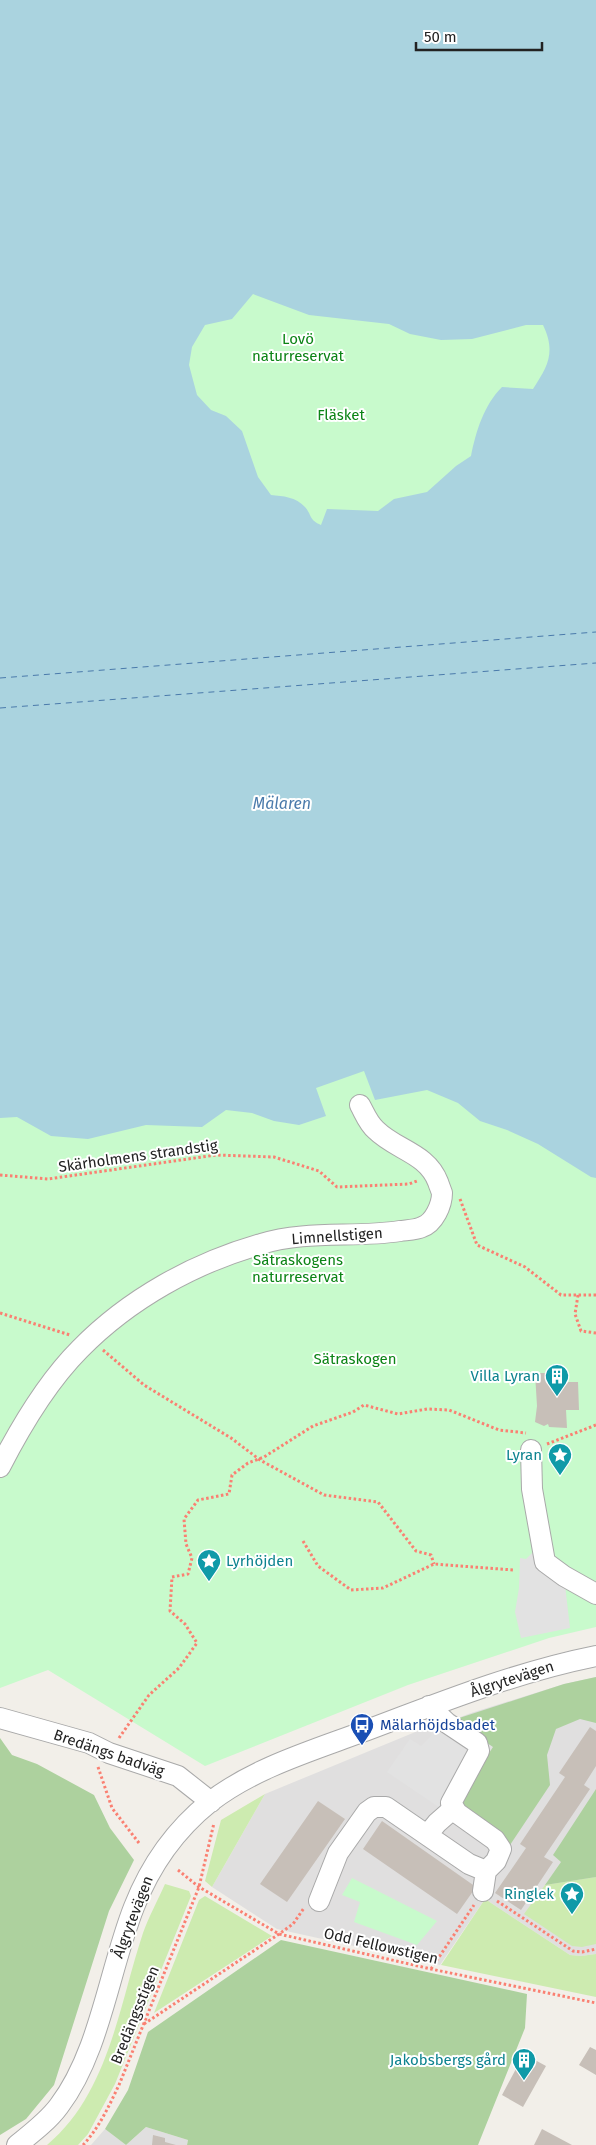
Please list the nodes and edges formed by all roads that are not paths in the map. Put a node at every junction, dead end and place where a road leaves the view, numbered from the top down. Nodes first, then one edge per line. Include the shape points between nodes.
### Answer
1 (360, 1105) dead end
2 (531, 1450) road end
3 (0, 1467) edge
4 (596, 1594) edge
5 (596, 1656) edge
6 (429, 1706) junction
7 (0, 1718) edge
8 (210, 1802) junction
9 (454, 1808) junction
10 (428, 1834) junction
11 (486, 1870) junction
12 (483, 1891) road end
13 (319, 1901) road end
14 (17, 2145) edge

1 - 3 street, Limnellstigen via 375,1130 424,1160 435,1174 442,1192 437,1213 424,1227 387,1233 307,1236 263,1243 204,1264 158,1287 80,1349 44,1393
2 - 4 street via 532,1489 545,1562
5 - 6 street, Ålgrytevägen via 550,1665
6 - 8 street, Ålgrytevägen via 283,1762 244,1780
6 - 9 street via 477,1743 479,1751 451,1803
7 - 8 street, Bredängs badväg via 89,1743 178,1776
8 - 14 street, Ålgrytevägen via 180,1829 148,1875 120,1942 91,2043 75,2081 40,2127
9 - 10 street
9 - 11 street via 495,1840 501,1849 496,1861
10 - 11 street via 469,1864
10 - 13 street via 386,1806 374,1807 338,1853
11 - 12 street

